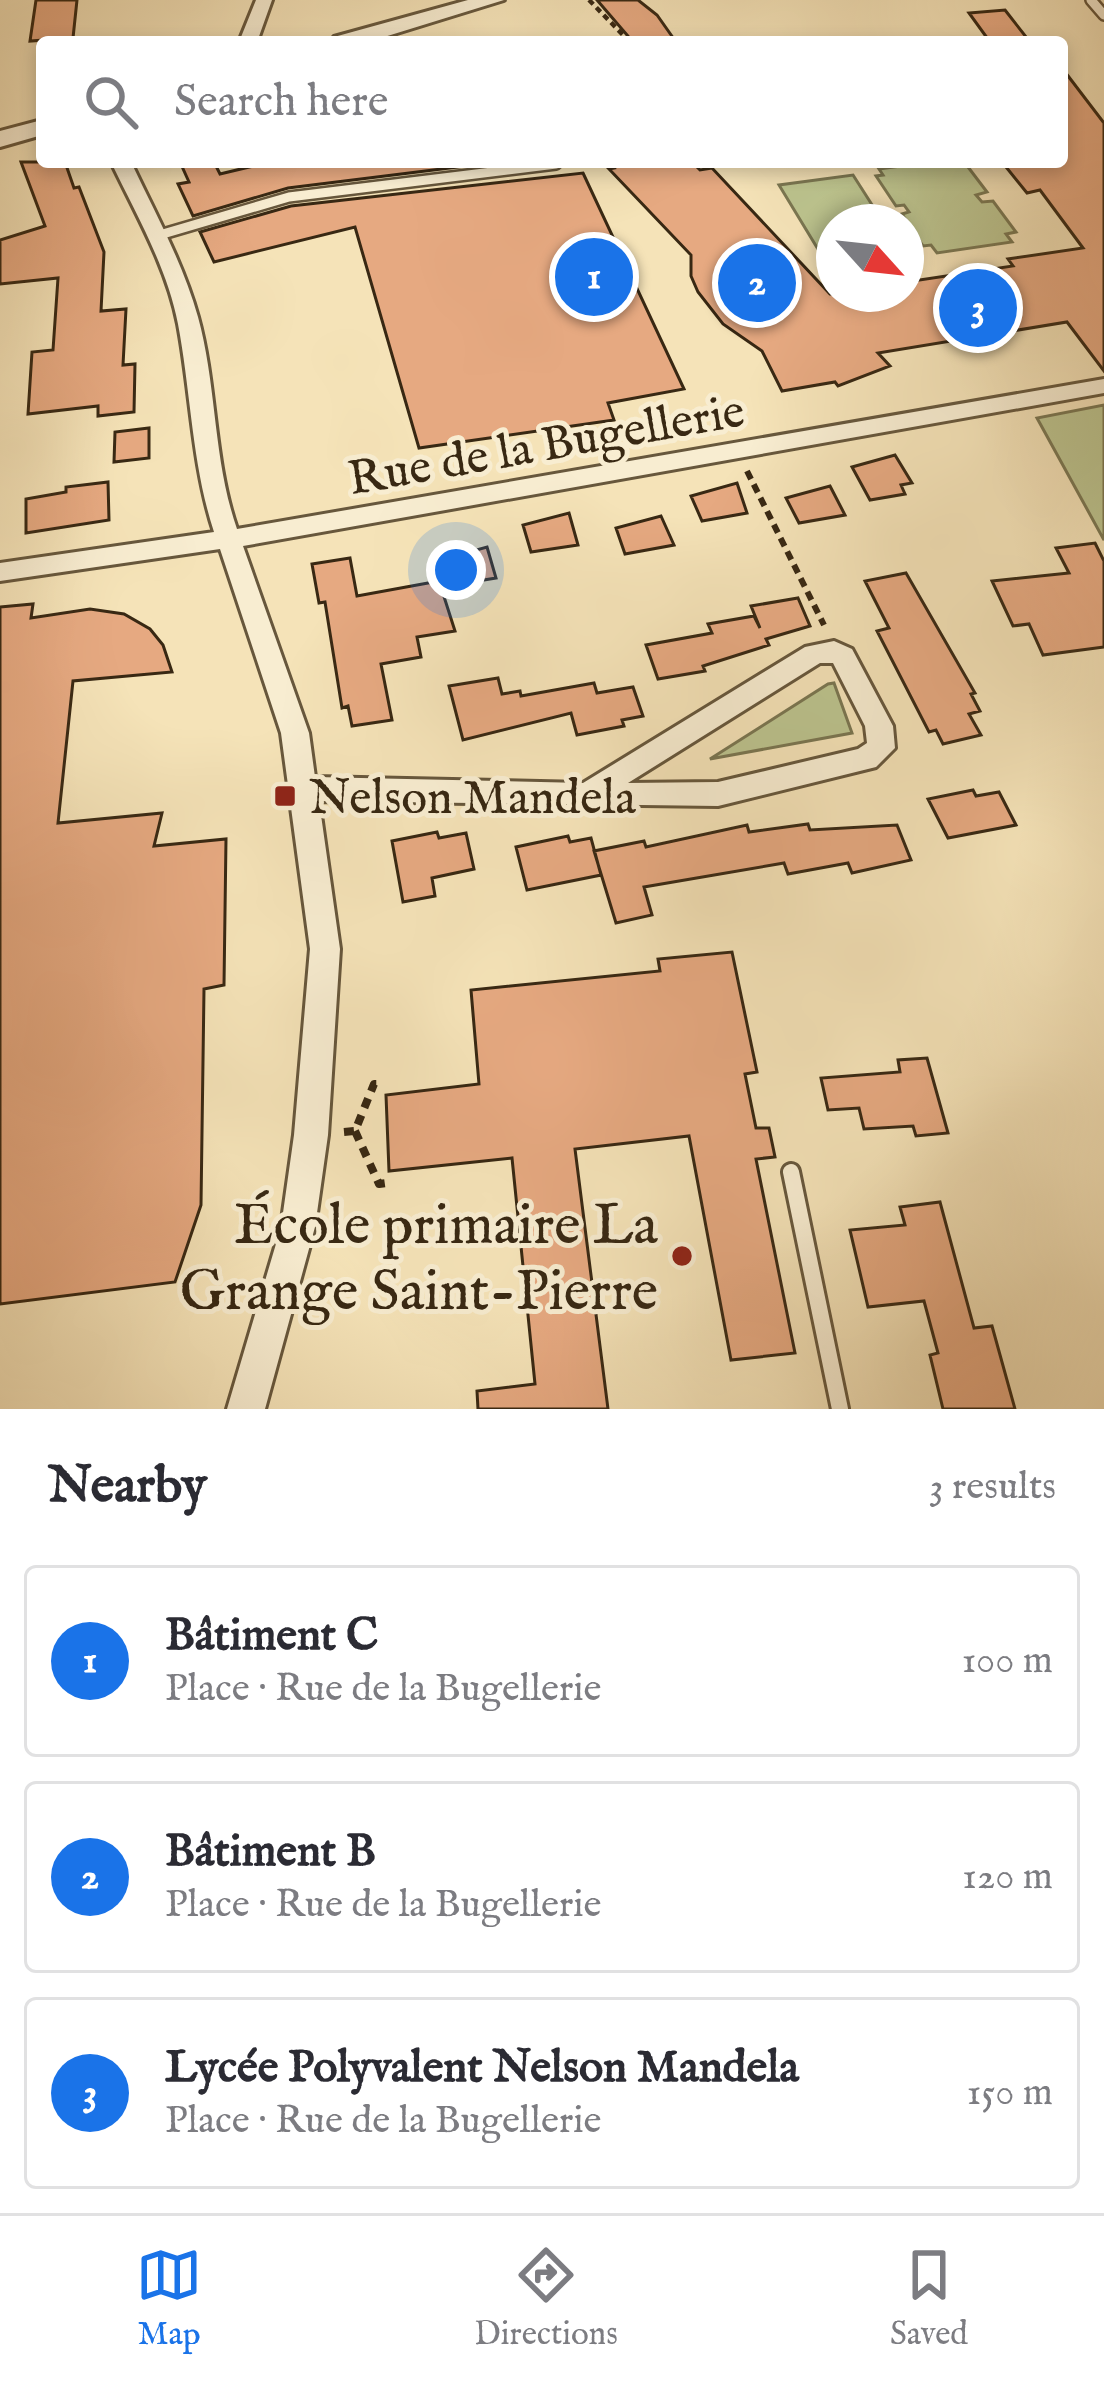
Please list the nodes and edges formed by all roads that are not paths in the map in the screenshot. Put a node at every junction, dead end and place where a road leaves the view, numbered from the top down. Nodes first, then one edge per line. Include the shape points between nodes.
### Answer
1 (264, 0) edge
2 (493, 0) edge
3 (1091, 0) edge
4 (1104, 15) edge
5 (250, 36) edge
6 (366, 36) edge
7 (36, 129) edge
8 (0, 139) edge
9 (125, 168) edge
10 (524, 168) edge
11 (157, 236) junction
12 (1104, 386) edge
13 (228, 541) junction
14 (0, 572) edge
15 (305, 789) junction
16 (588, 796) junction
17 (791, 1172) dead end
18 (245, 1409) edge
19 (840, 1409) edge

1 - 5 street
2 - 6 street
3 - 4 lane
7 - 8 street
9 - 11 street
10 - 11 lane via 289,197
11 - 13 street via 188,320 213,493
12 - 13 street, Rue de la Bugellerie
13 - 14 street, Rue de la Bugellerie
13 - 15 street via 295,733
15 - 16 street
15 - 18 street via 325,949 311,1135 298,1226
16 - 16 street via 718,794 875,755 879,726 843,656 814,654
17 - 19 lane

